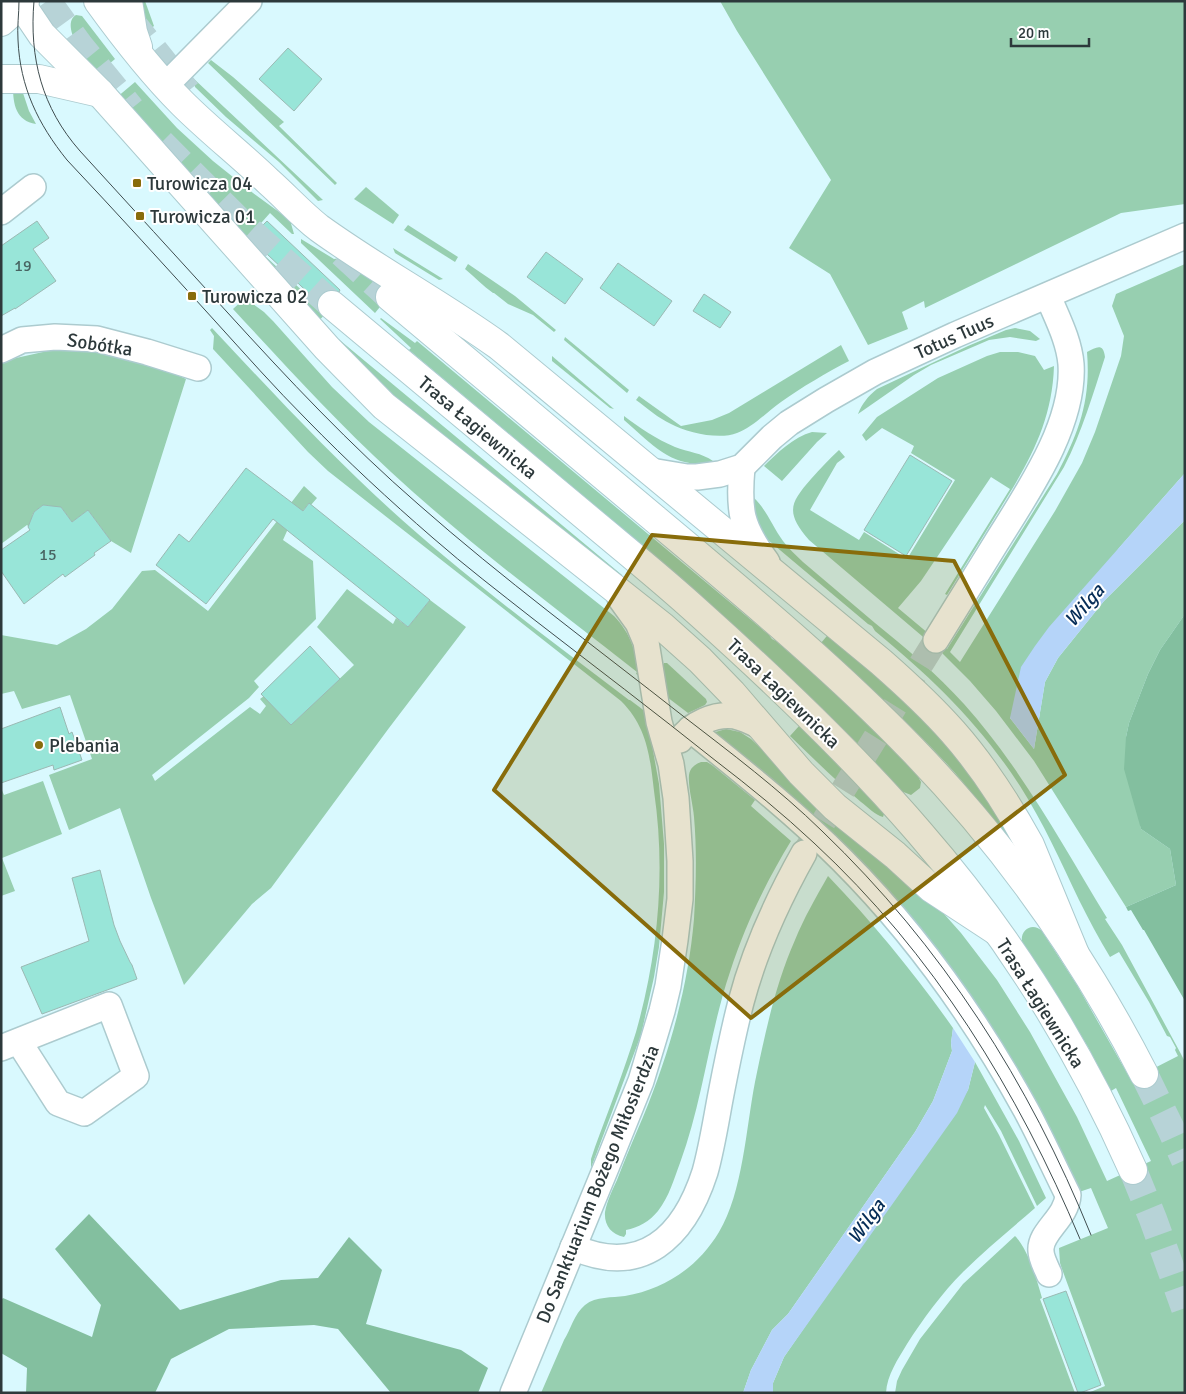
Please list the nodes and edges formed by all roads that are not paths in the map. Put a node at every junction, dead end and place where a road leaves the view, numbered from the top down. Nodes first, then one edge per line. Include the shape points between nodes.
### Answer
1 (98, 1) edge
2 (128, 1) edge
3 (249, 1) edge
4 (17, 7) edge
5 (142, 58) junction
6 (1, 79) edge
7 (166, 85) junction
8 (100, 93) junction
9 (33, 188) dead end
10 (1, 212) edge
11 (1185, 236) edge
12 (1048, 296) junction
13 (390, 297) tunnel mouth
14 (332, 305) tunnel mouth
15 (1, 350) edge
16 (198, 368) dead end
17 (742, 467) junction
18 (651, 471) junction
19 (779, 578) junction
20 (612, 587) junction
21 (936, 640) tunnel mouth
22 (760, 726) junction
23 (690, 730) junction
24 (671, 764) junction
25 (804, 853) tunnel mouth
26 (996, 930) junction
27 (1075, 954) junction
28 (10, 1045) edge
29 (1144, 1074) tunnel mouth
30 (1133, 1170) tunnel mouth
31 (573, 1247) junction
32 (1048, 1274) dead end
33 (513, 1393) edge

1 - 5 main road
2 - 5 main road via 133,32
3 - 7 street
4 - 8 main road
5 - 7 main road
6 - 8 main road via 39,79
7 - 18 main road via 220,139 318,227 500,346
8 - 20 main road via 365,388 410,428
9 - 10 street
11 - 12 street, Totus Tuus
12 - 17 street, Totus Tuus via 948,338 842,390 789,424
12 - 21 street via 1070,355 1071,376 1065,410 1047,456 1024,499
13 - 27 main road via 756,603 862,699 914,751 983,829 1048,913
14 - 26 main road, Trasa Łagiewnicka via 697,610 772,680 921,833
15 - 16 street, Sobótka via 22,340 55,337 97,339
17 - 18 street, Totus Tuus via 697,477
17 - 19 street via 739,493 744,525
18 - 19 main road
19 - 27 main road via 902,681 972,754 1030,846
20 - 22 main road via 705,665
20 - 24 street, Do Sanktuarium Bożego Miłosierdzia via 638,623 646,642 659,722
22 - 23 street, Do Sanktuarium Bożego Miłosierdzia via 733,716 723,716 700,723
22 - 26 main road via 835,807 896,855 931,888
23 - 24 street, Do Sanktuarium Bożego Miłosierdzia via 681,739
23 - 32 street via 767,792 843,861 917,944 967,1012 1027,1112 1068,1195 1063,1211 1041,1245 1040,1252
24 - 31 street, Do Sanktuarium Bożego Miłosierdzia via 681,880 668,986 641,1081
25 - 31 street via 775,907 750,969 731,1043 709,1156 687,1212 665,1240 635,1256 611,1258
26 - 30 main road, Trasa Łagiewnicka via 1081,1065
27 - 29 main road
28 - 28 street via 58,1103 84,1113 136,1076 109,1004
31 - 33 street, Do Sanktuarium Bożego Miłosierdzia

